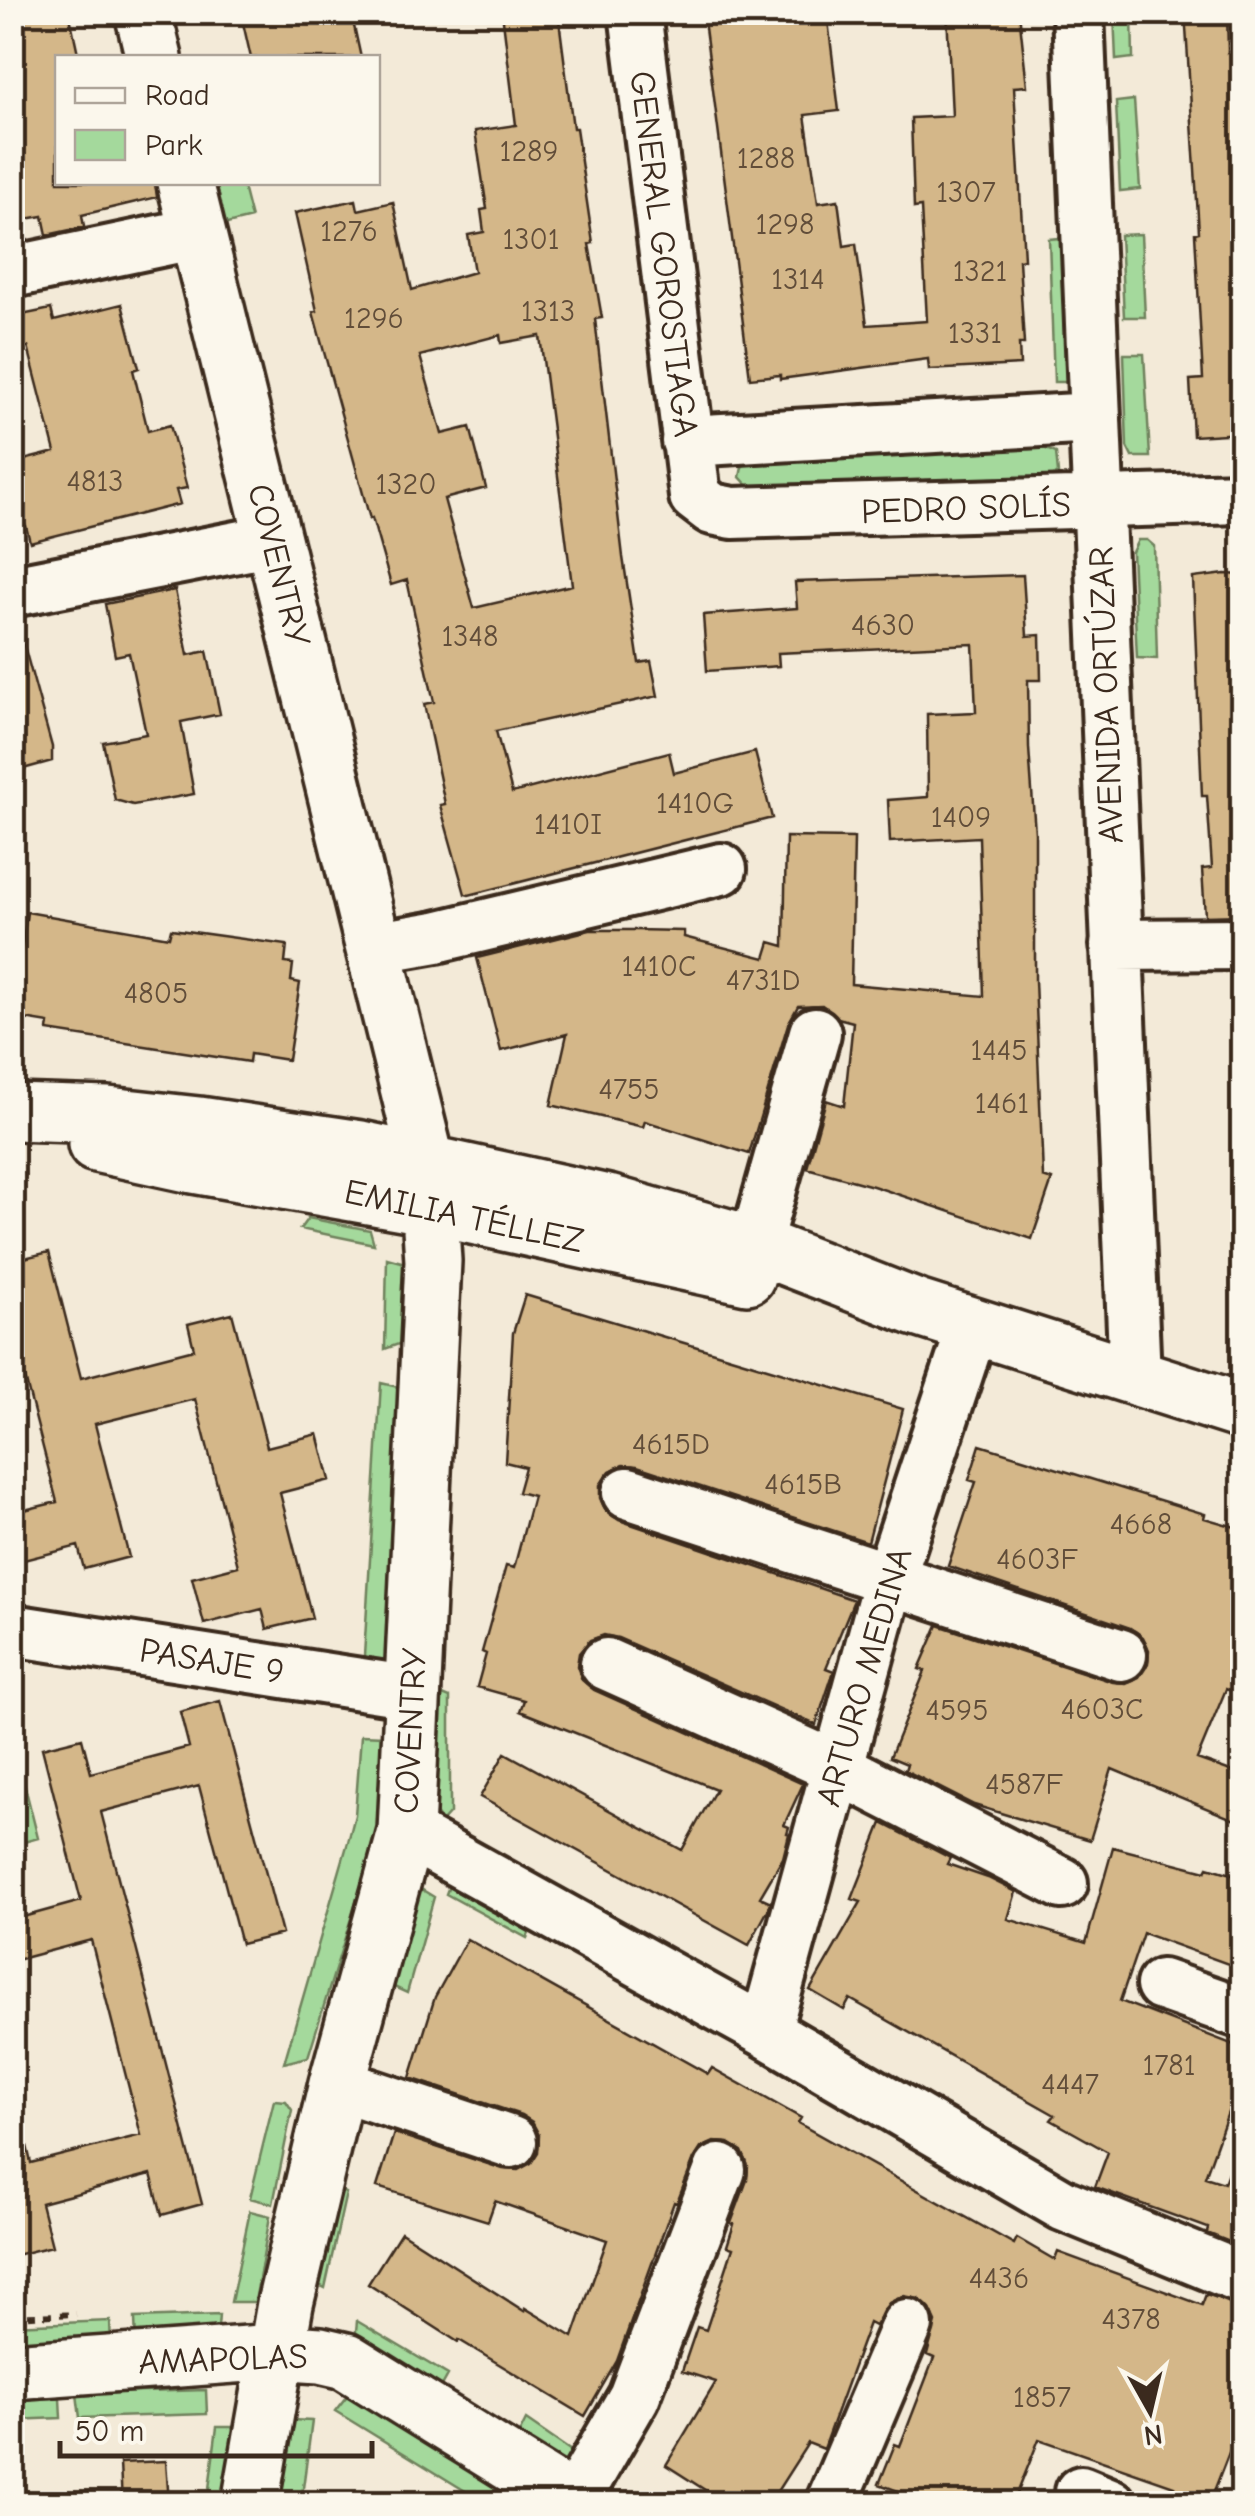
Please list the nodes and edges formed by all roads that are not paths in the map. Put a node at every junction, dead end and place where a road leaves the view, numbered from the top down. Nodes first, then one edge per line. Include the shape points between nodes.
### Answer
1 (143, 12) edge
2 (634, 12) edge
3 (1078, 12) edge
4 (153, 55) edge
5 (191, 208) edge
6 (12, 272) edge
7 (1095, 418) junction
8 (687, 441) junction
9 (695, 496) joint
10 (1242, 498) edge
11 (1098, 504) junction
12 (273, 540) junction
13 (12, 591) edge
14 (722, 869) dead end
15 (1116, 944) junction
16 (1242, 944) edge
17 (373, 948) junction
18 (816, 1033) dead end
19 (12, 1112) edge
20 (12, 1120) edge
21 (429, 1185) junction
22 (755, 1245) junction
23 (917, 1308) junction
24 (972, 1326) junction
25 (1135, 1378) junction
26 (1242, 1411) edge
27 (628, 1493) dead end
28 (890, 1580) junction
29 (12, 1630) edge
30 (1122, 1655) dead end
31 (606, 1664) dead end
32 (412, 1692) junction
33 (836, 1767) junction
34 (406, 1832) junction
35 (1062, 1883) dead end
36 (1162, 1985) dead end
37 (1242, 2013) edge
38 (765, 2031) junction
39 (337, 2084) junction
40 (511, 2142) dead end
41 (720, 2170) dead end
42 (1242, 2278) edge
43 (907, 2325) dead end
44 (275, 2352) junction
45 (12, 2371) edge
46 (574, 2503) edge
47 (250, 2504) edge
48 (831, 2504) edge

1 - 4 street
2 - 8 street, GENERAL GOROSTIAGA
3 - 7 street, AVENIDA ORTÚZAR
5 - 6 street
5 - 12 street, COVENTRY
7 - 8 street
7 - 11 street, AVENIDA ORTÚZAR
8 - 9 street, GENERAL GOROSTIAGA
9 - 11 street, PEDRO SOLÍS via 733,514
10 - 11 street, PEDRO SOLÍS
11 - 15 street, AVENIDA ORTÚZAR
12 - 13 street
12 - 17 street, COVENTRY
14 - 17 street
15 - 16 street
15 - 25 street, AVENIDA ORTÚZAR
17 - 21 street, COVENTRY
18 - 22 street
19 - 21 street, EMILIA TÉLLEZ via 200,1124 361,1149
20 - 21 street, EMILIA TÉLLEZ via 194,1165
21 - 22 street, EMILIA TÉLLEZ via 608,1204
21 - 23 street, EMILIA TÉLLEZ via 723,1272
21 - 32 street, COVENTRY via 432,1280
22 - 23 street, EMILIA TÉLLEZ
23 - 24 street, EMILIA TÉLLEZ
24 - 25 street, EMILIA TÉLLEZ
24 - 28 street, ARTURO MEDINA
25 - 26 street, EMILIA TÉLLEZ
27 - 28 street
28 - 30 street
28 - 33 street, ARTURO MEDINA
29 - 32 street, PASAJE 9
31 - 33 street
32 - 34 street, COVENTRY
33 - 35 street
33 - 38 street, ARTURO MEDINA
34 - 38 street
34 - 39 street, COVENTRY
36 - 37 street
38 - 42 street via 1063,2206
39 - 40 street
39 - 44 street, COVENTRY
41 - 46 street via 634,2396
43 - 48 street
44 - 45 street, AMAPOLAS
44 - 46 street, AMAPOLAS via 346,2362
44 - 47 street, COVENTRY

